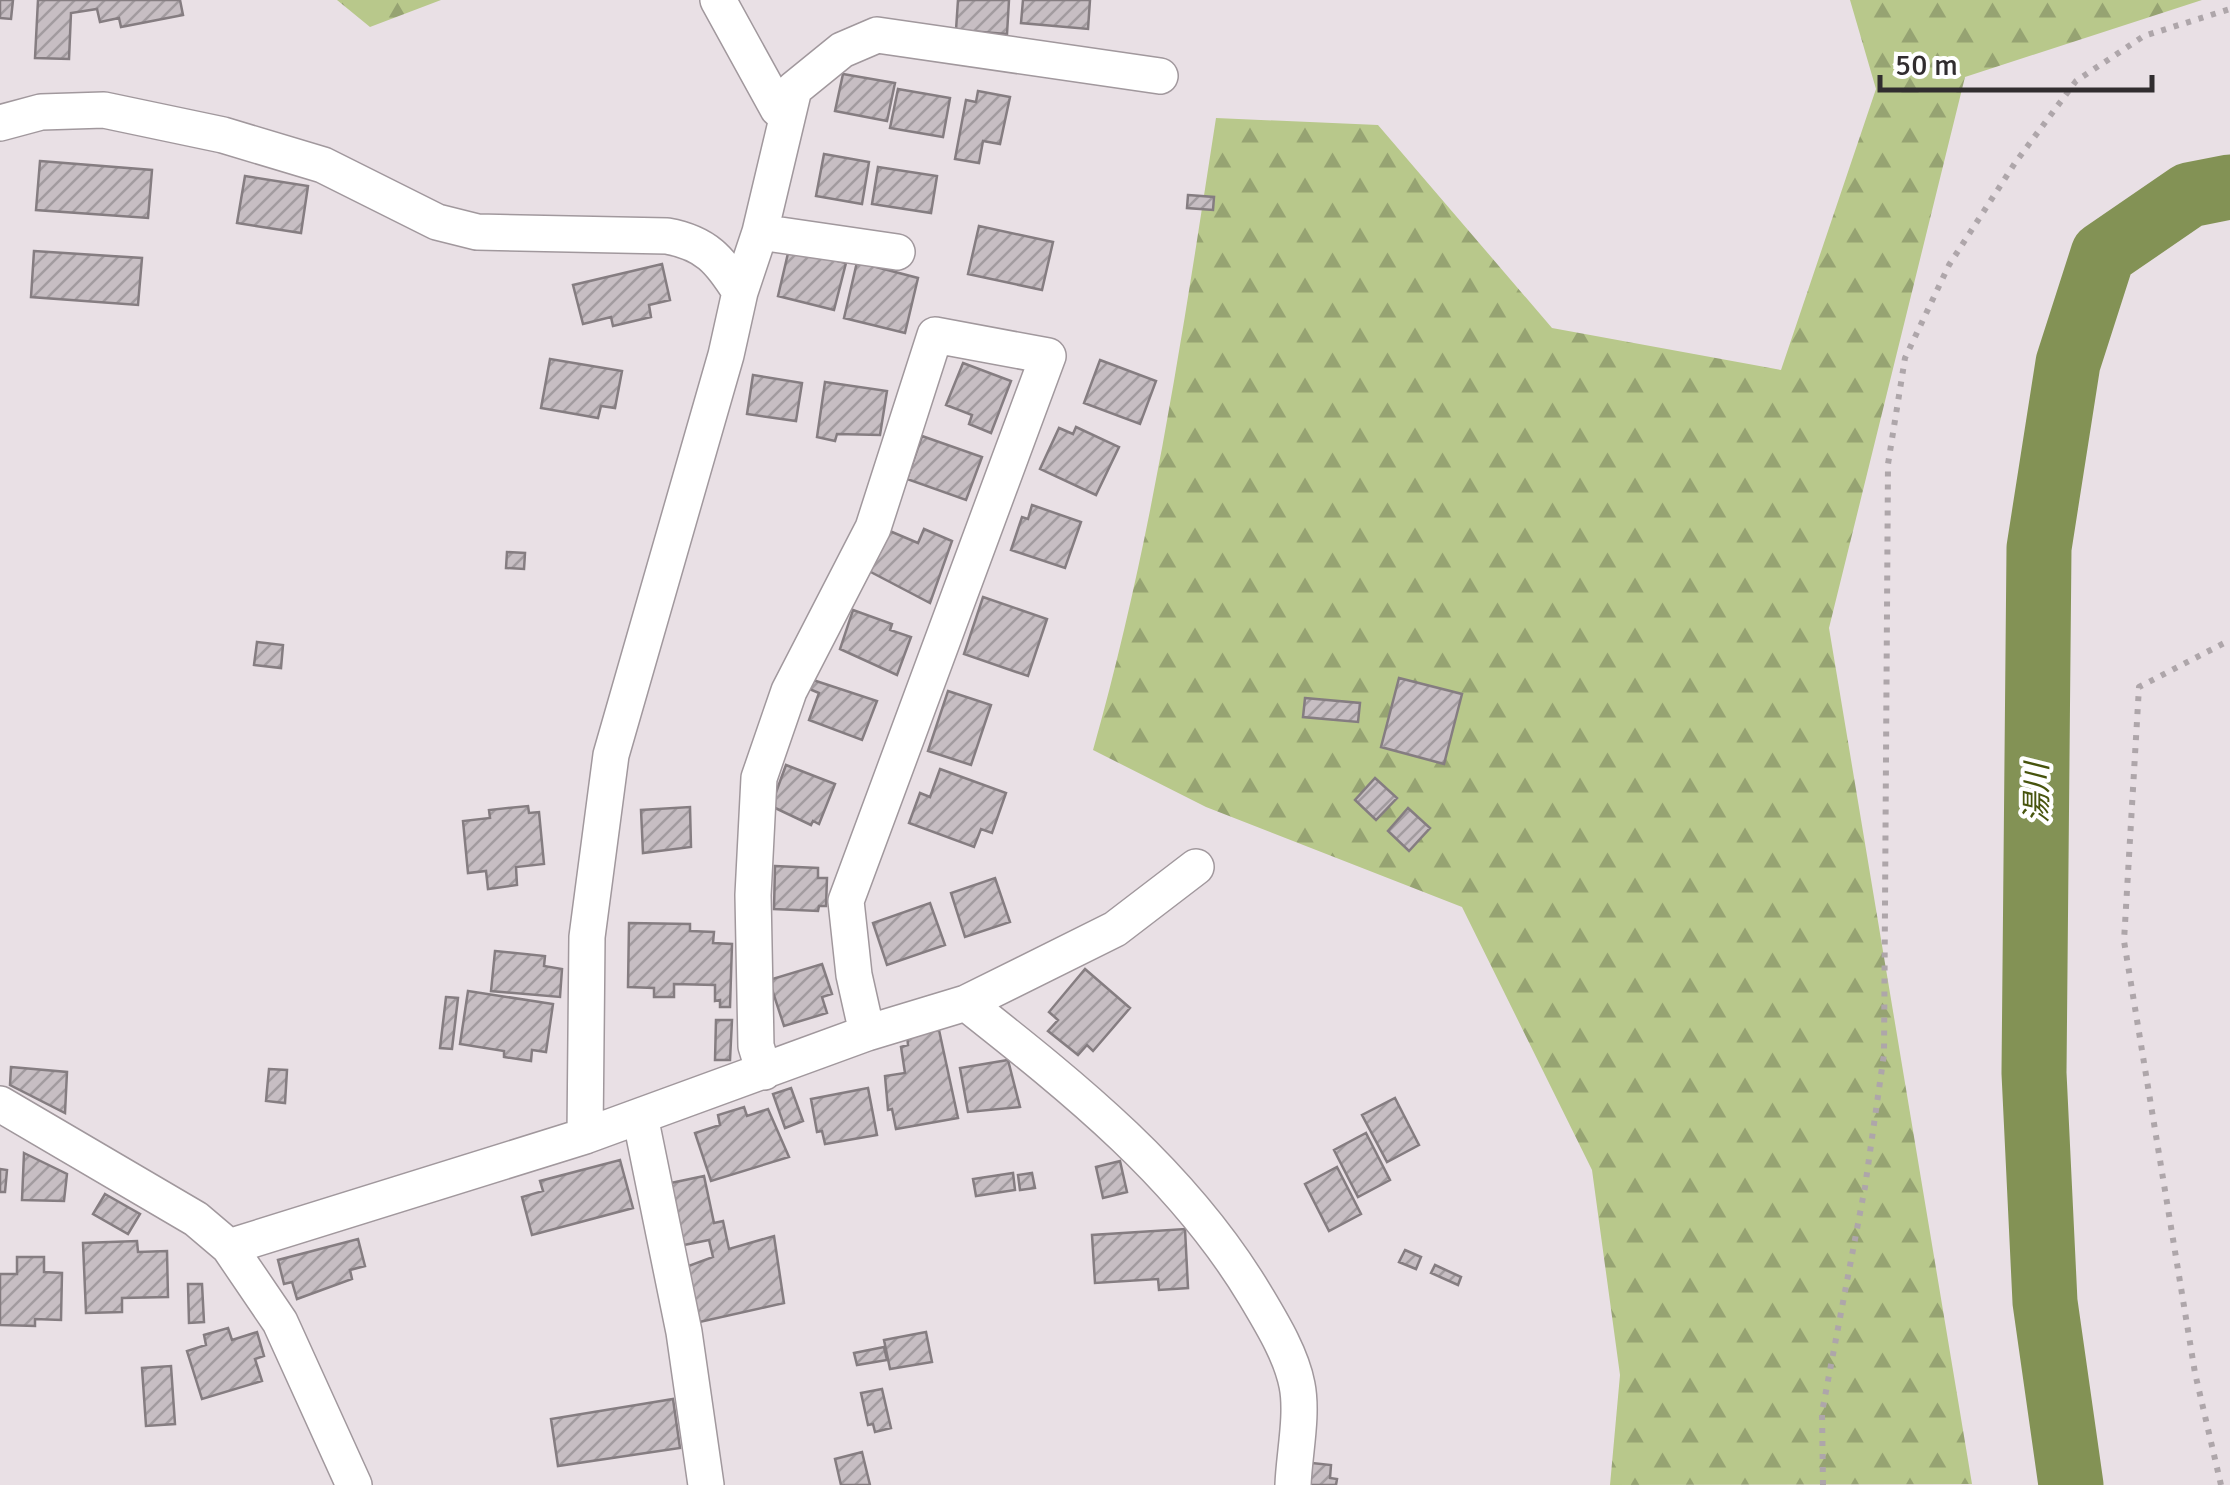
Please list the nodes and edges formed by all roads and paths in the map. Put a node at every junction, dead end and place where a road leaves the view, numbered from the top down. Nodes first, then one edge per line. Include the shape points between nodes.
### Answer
1 (718, 0) edge
2 (2230, 9) edge
3 (1160, 76) dead end
4 (787, 116) junction
5 (0, 123) edge
6 (760, 232) junction
7 (897, 252) dead end
8 (740, 292) junction
9 (2230, 640) edge
10 (1196, 867) dead end
11 (966, 1003) junction
12 (867, 1033) junction
13 (764, 1072) junction
14 (0, 1104) edge
15 (640, 1116) junction
16 (585, 1136) junction
17 (229, 1247) junction
18 (354, 1485) edge
19 (706, 1485) edge
20 (1292, 1485) edge
21 (1822, 1485) edge
22 (2221, 1485) edge

1 - 4 street
2 - 21 path via 2144,36 2076,80 1949,266 1905,358 1888,464 1884,1054 1822,1412
3 - 4 street via 877,35 842,50 794,90
4 - 6 street
5 - 8 street via 41,112 104,110 323,165 437,222 477,232 692,240 718,256
6 - 7 street
6 - 8 street
8 - 16 street via 611,755 587,937
9 - 22 path via 2138,687 2124,942 2195,1374
10 - 11 street via 1115,929
11 - 12 street
11 - 20 street via 1148,1157 1235,1262 1275,1328 1298,1386
12 - 13 street
12 - 13 street via 846,901 1048,356 935,335 873,528 789,690 759,778 752,895 756,1046
13 - 15 street
14 - 17 street via 196,1220
15 - 16 street
15 - 19 street via 684,1332
16 - 17 street
17 - 18 street via 280,1322

